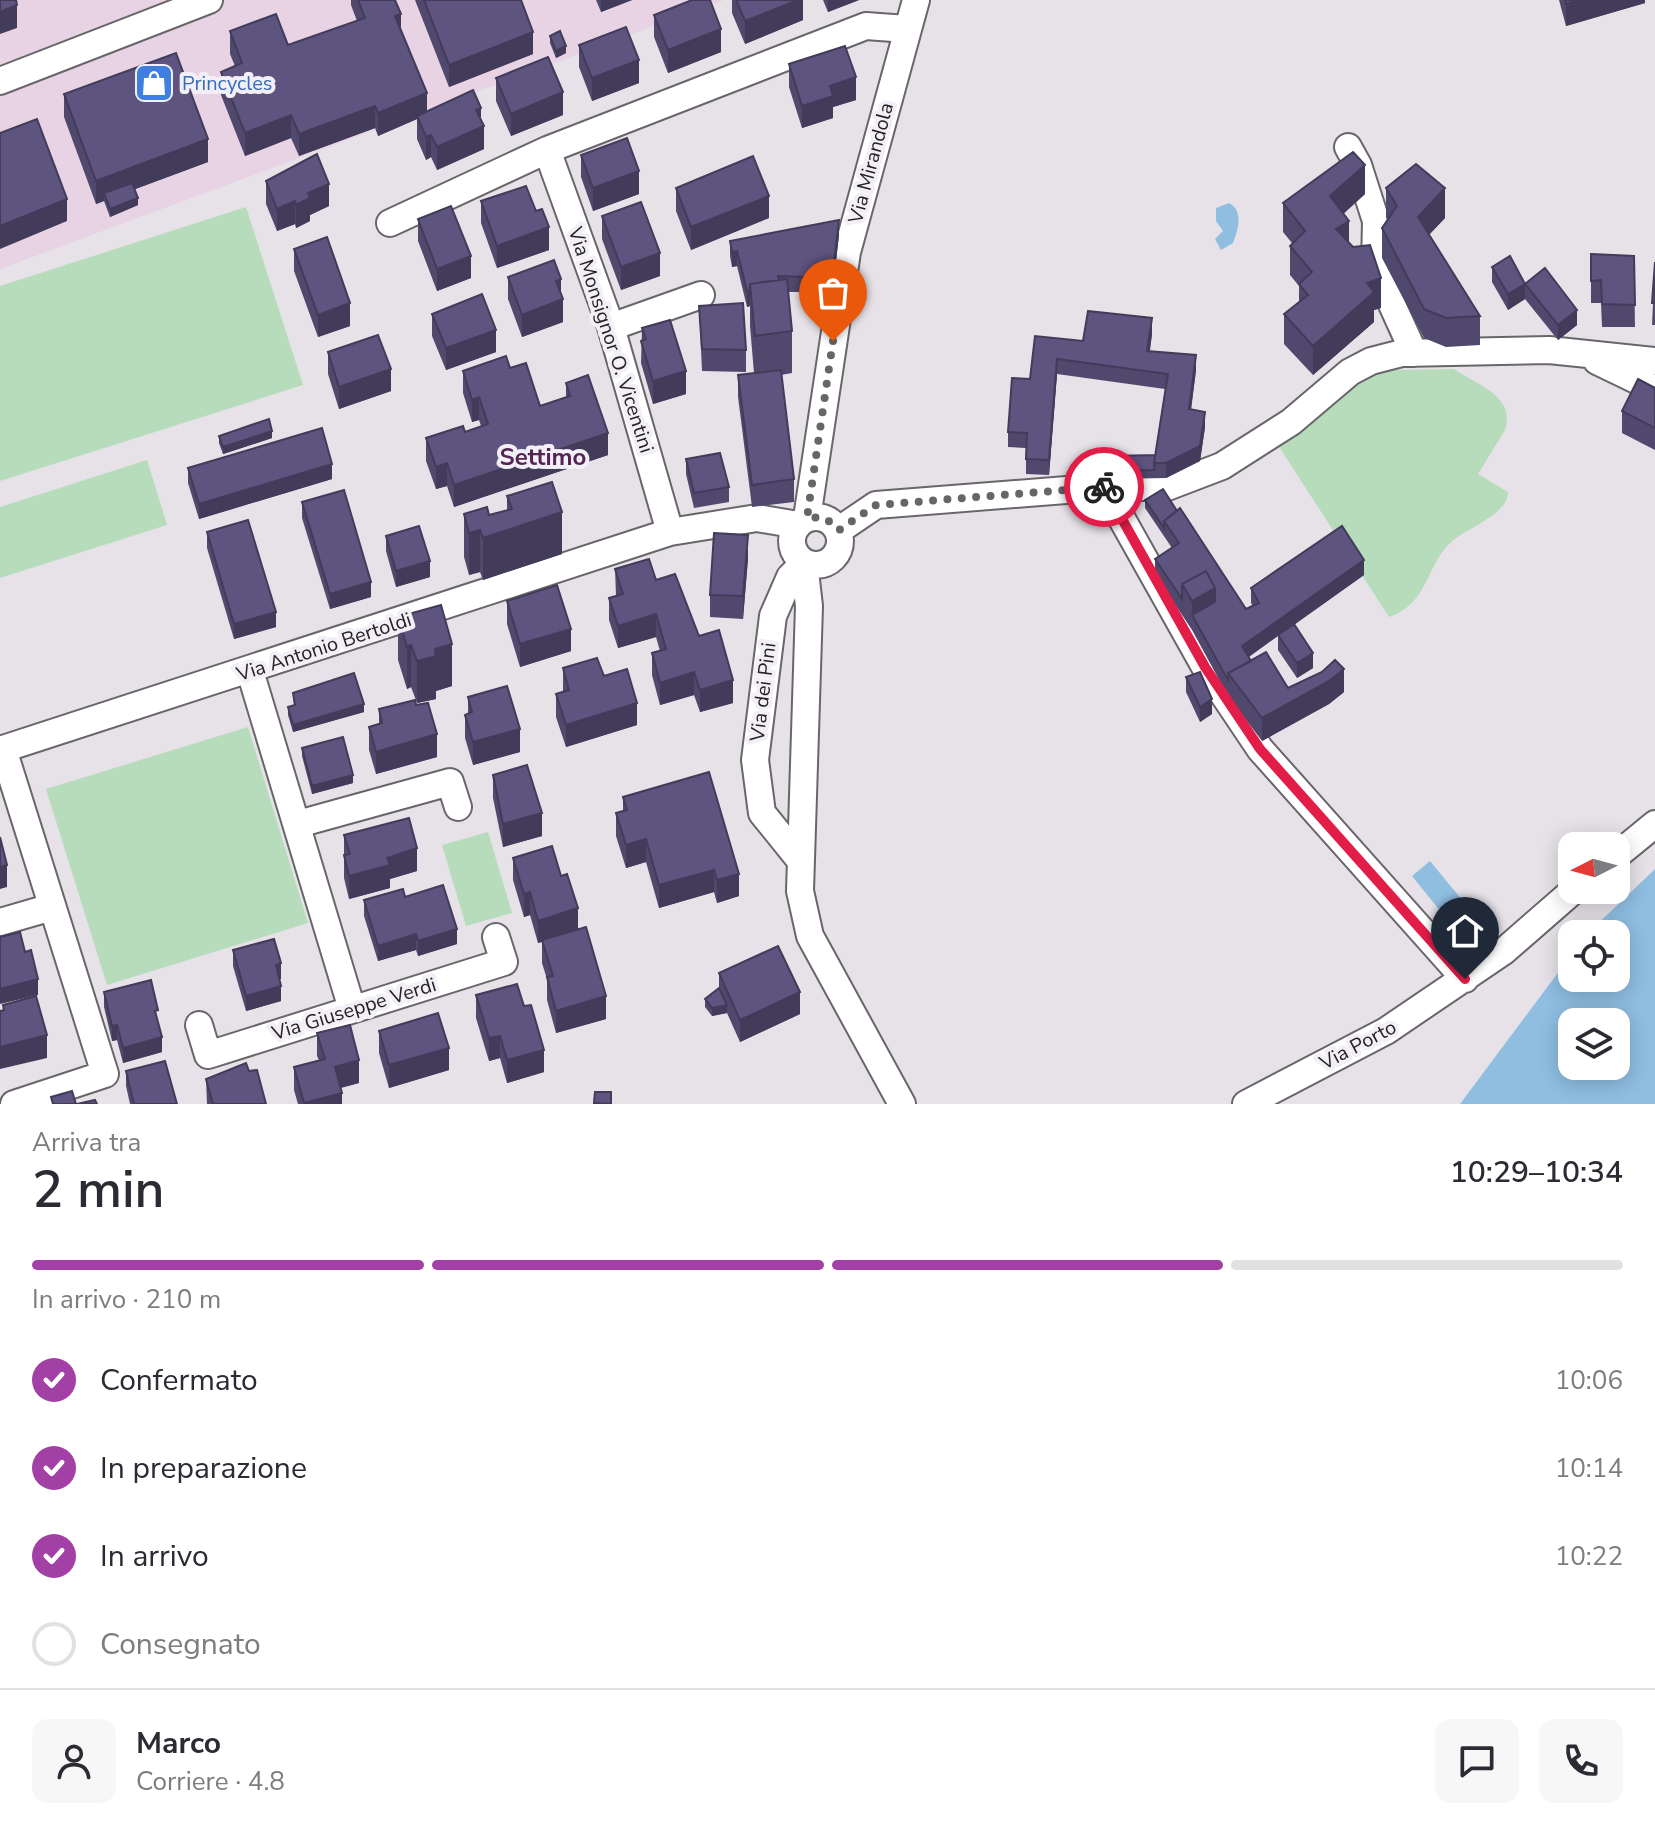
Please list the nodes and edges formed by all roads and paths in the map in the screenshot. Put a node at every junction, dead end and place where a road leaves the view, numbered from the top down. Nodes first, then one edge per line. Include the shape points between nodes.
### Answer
1 (209, 0) edge
2 (916, 0) edge
3 (907, 29) junction
4 (0, 81) edge
5 (1348, 147) dead end
6 (547, 150) junction
7 (390, 223) dead end
8 (701, 295) dead end
9 (611, 327) junction
10 (1414, 353) junction
11 (1587, 356) junction
12 (1655, 361) edge
13 (1655, 389) edge
14 (1104, 487) junction
15 (839, 530) junction
16 (670, 532) junction
17 (805, 544) junction
18 (250, 671) junction
19 (2, 750) edge
20 (458, 807) dead end
21 (803, 810) junction
22 (762, 813) junction
23 (298, 824) junction
24 (1655, 824) edge
25 (1630, 845) edge
26 (800, 860) junction
27 (1558, 904) edge
28 (52, 907) junction
29 (0, 922) edge
30 (496, 937) dead end
31 (1465, 979) junction
32 (352, 1009) junction
33 (199, 1025) dead end
34 (14, 1104) edge
35 (902, 1104) edge
36 (1246, 1104) edge

1 - 4 street
2 - 3 street, Via Mirandola
3 - 6 street via 866,26
3 - 17 street, Via Mirandola via 847,252
5 - 10 street via 1376,221 1375,267
6 - 7 street
6 - 9 street, Via Monsignor O. Vicentini
8 - 9 street
9 - 16 street, Via Monsignor O. Vicentini
10 - 11 street via 1549,350
10 - 14 street via 1371,361 1350,372 1291,422 1222,466 1167,487
11 - 12 street
11 - 13 street
14 - 15 street via 876,505
14 - 31 street via 1205,667 1260,749
15 - 17 street via 839,551
15 - 17 street, Via Antonio Bertoldi via 819,516
16 - 17 street, Via Antonio Bertoldi via 757,518
16 - 18 street, Via Antonio Bertoldi
17 - 21 street, Via dei Pini via 809,606
17 - 22 street, Via dei Pini via 773,616 755,760
18 - 19 street, Via Antonio Bertoldi
18 - 23 street
19 - 28 street
20 - 23 street via 450,782
21 - 22 street via 787,823
21 - 26 street, Via dei Pini
22 - 26 street
23 - 32 street
24 - 25 street
26 - 35 street, Via dei Pini via 800,891 810,936
27 - 31 street, Via Porto
28 - 29 street
28 - 34 street via 105,1074
30 - 32 street, Via Giuseppe Verdi via 504,962
31 - 36 street, Via Porto via 1386,1031
32 - 33 street, Via Giuseppe Verdi via 208,1055

